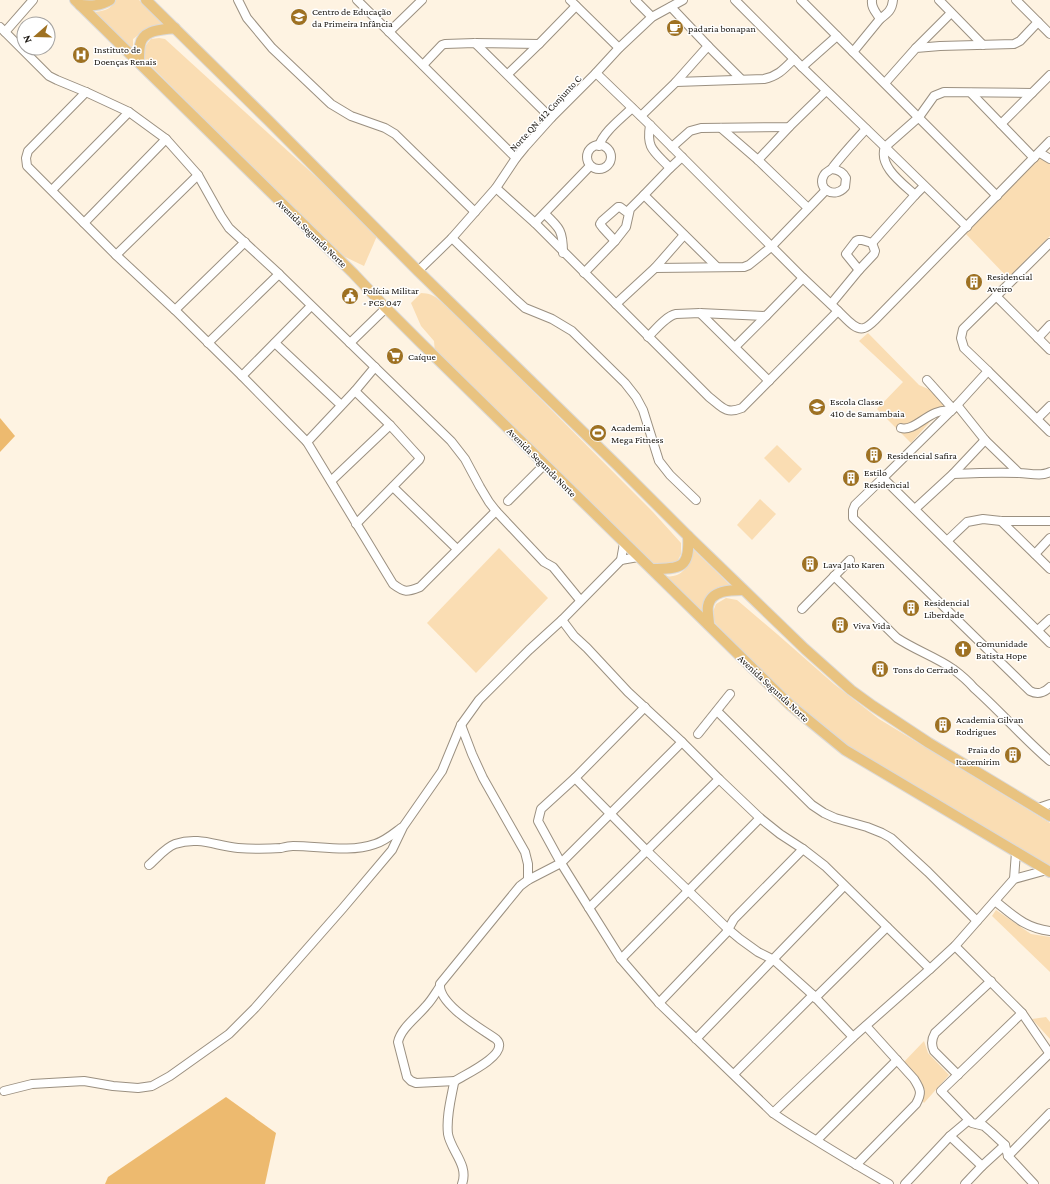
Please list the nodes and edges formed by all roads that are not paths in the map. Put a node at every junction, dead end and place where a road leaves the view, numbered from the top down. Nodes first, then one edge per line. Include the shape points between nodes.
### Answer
1 (33, 0) edge
2 (110, 0) edge
3 (146, 0) edge
4 (238, 0) edge
5 (356, 0) edge
6 (422, 0) edge
7 (635, 0) edge
8 (683, 0) edge
9 (735, 0) edge
10 (801, 0) edge
11 (872, 0) edge
12 (893, 0) edge
13 (939, 0) edge
14 (1016, 0) edge
15 (78, 3) edge
16 (573, 3) edge
17 (671, 7) junction
18 (952, 13) junction
19 (652, 17) junction
20 (880, 18) junction
21 (1038, 22) junction
22 (175, 28) junction
23 (3, 29) edge
24 (389, 32) junction
25 (1050, 34) edge
26 (837, 36) junction
27 (475, 42) junction
28 (539, 44) junction
29 (983, 45) junction
30 (708, 46) junction
31 (619, 48) junction
32 (916, 48) junction
33 (853, 52) junction
34 (794, 59) junction
35 (139, 61) junction
36 (423, 65) junction
37 (802, 67) junction
38 (508, 74) junction
39 (596, 74) junction
40 (1050, 76) edge
41 (741, 79) junction
42 (676, 82) junction
43 (885, 83) junction
44 (826, 91) junction
45 (86, 92) junction
46 (971, 93) junction
47 (1032, 93) junction
48 (632, 108) junction
49 (129, 112) junction
50 (641, 116) junction
51 (919, 117) junction
52 (552, 118) junction
53 (1001, 124) junction
54 (650, 125) junction
55 (789, 127) junction
56 (721, 128) junction
57 (866, 129) junction
58 (166, 139) junction
59 (1050, 141) edge
60 (599, 146) junction
61 (885, 146) junction
62 (672, 148) junction
63 (1037, 155) junction
64 (682, 157) junction
65 (516, 158) junction
66 (1050, 159) edge
67 (758, 160) junction
68 (590, 166) junction
69 (670, 168) junction
70 (832, 169) junction
71 (198, 175) junction
72 (924, 186) junction
73 (496, 188) junction
74 (52, 190) junction
75 (826, 190) junction
76 (644, 195) junction
77 (914, 195) junction
78 (997, 196) junction
79 (808, 208) junction
80 (475, 212) junction
81 (628, 213) junction
82 (545, 214) junction
83 (84, 223) junction
84 (535, 224) junction
85 (967, 227) junction
86 (684, 235) junction
87 (452, 238) junction
88 (615, 241) junction
89 (245, 242) junction
90 (872, 243) junction
91 (1050, 243) edge
92 (771, 247) junction
93 (563, 253) junction
94 (116, 255) junction
95 (716, 266) junction
96 (655, 268) junction
97 (859, 270) junction
98 (418, 271) junction
99 (584, 273) junction
100 (279, 274) junction
101 (803, 278) junction
102 (996, 296) junction
103 (616, 304) junction
104 (831, 304) junction
105 (311, 306) junction
106 (386, 308) junction
107 (175, 310) junction
108 (838, 311) junction
109 (700, 314) junction
110 (766, 316) junction
111 (1050, 325) edge
112 (648, 337) junction
113 (1038, 338) junction
114 (208, 342) junction
115 (275, 343) junction
116 (350, 343) junction
117 (735, 347) junction
118 (1050, 350) edge
119 (375, 367) junction
120 (988, 371) junction
121 (242, 376) junction
122 (927, 380) dead end
123 (769, 381) junction
124 (355, 390) junction
125 (341, 405) junction
126 (1050, 406) edge
127 (954, 408) junction
128 (1037, 419) junction
129 (390, 425) junction
130 (901, 428) dead end
131 (1050, 432) edge
132 (985, 440) junction
133 (307, 442) junction
134 (544, 464) junction
135 (1050, 472) edge
136 (1019, 473) junction
137 (953, 474) junction
138 (883, 478) junction
139 (331, 481) junction
140 (393, 487) junction
141 (696, 500) dead end
142 (508, 501) dead end
143 (915, 509) junction
144 (496, 511) junction
145 (1001, 520) junction
146 (1050, 520) edge
147 (356, 524) junction
148 (688, 536) junction
149 (1050, 538) edge
150 (947, 541) junction
151 (624, 543) junction
152 (457, 549) junction
153 (1035, 554) junction
154 (638, 557) junction
155 (621, 560) junction
156 (850, 560) dead end
157 (1050, 569) edge
158 (652, 570) junction
159 (834, 576) junction
160 (743, 590) junction
161 (580, 600) junction
162 (802, 609) dead end
163 (1050, 619) edge
164 (562, 620) junction
165 (709, 625) junction
166 (1038, 630) junction
167 (1050, 643) edge
168 (1050, 687) edge
169 (730, 694) dead end
170 (645, 707) junction
171 (717, 710) junction
172 (461, 725) junction
173 (698, 734) dead end
174 (682, 742) junction
175 (1050, 761) edge
176 (575, 778) junction
177 (719, 779) junction
178 (1050, 804) edge
179 (1038, 808) junction
180 (611, 814) junction
181 (1050, 816) edge
182 (760, 818) junction
183 (403, 827) junction
184 (803, 849) junction
185 (647, 851) junction
186 (1016, 852) junction
187 (561, 863) junction
188 (149, 865) dead end
189 (1049, 871) edge
190 (1014, 879) junction
191 (528, 880) junction
192 (844, 886) junction
193 (689, 891) junction
194 (994, 901) junction
195 (589, 908) junction
196 (977, 920) junction
197 (887, 927) junction
198 (728, 929) junction
199 (1050, 931) edge
200 (955, 946) junction
201 (621, 959) junction
202 (774, 960) junction
203 (930, 969) junction
204 (991, 981) junction
205 (439, 988) junction
206 (814, 996) junction
207 (659, 1003) junction
208 (1022, 1013) junction
209 (866, 1026) junction
210 (853, 1037) junction
211 (696, 1039) junction
212 (1050, 1054) edge
213 (897, 1060) junction
214 (734, 1074) junction
215 (958, 1075) junction
216 (454, 1081) junction
217 (4, 1091) dead end
218 (773, 1113) junction
219 (1050, 1113) edge
220 (969, 1120) junction
221 (977, 1124) junction
222 (950, 1136) junction
223 (817, 1140) junction
224 (1004, 1145) junction
225 (1008, 1156) junction
226 (856, 1165) junction
227 (982, 1166) junction
228 (462, 1184) edge
229 (889, 1184) edge
230 (905, 1184) edge
231 (966, 1184) edge
232 (1034, 1184) edge

1 - 23 street
2 - 15 main road via 96,6
3 - 22 main road
4 - 80 street via 247,18 272,48 331,104 351,116 395,134
5 - 24 street
6 - 24 street
7 - 19 street
8 - 17 street, Norte QN 412 Conjunto C
9 - 34 street
10 - 26 street
11 - 20 street via 871,5
12 - 20 street via 892,8
13 - 18 street
14 - 21 street
15 - 35 main road, Avenida Segunda Norte
16 - 28 street
16 - 31 street
17 - 19 street, Norte QN 412 Conjunto C
17 - 30 street
18 - 29 street
18 - 32 street
19 - 31 street, Norte QN 412 Conjunto C
20 - 33 street
21 - 25 street
21 - 29 street via 1017,43
22 - 35 main road via 146,35 140,45
22 - 98 main road
23 - 45 street via 49,76
24 - 36 street
26 - 33 street
26 - 37 street
27 - 28 street
27 - 36 street via 442,46
27 - 38 street
28 - 38 street
29 - 32 street
30 - 41 street
30 - 42 street
31 - 39 street, Norte QN 412 Conjunto C
32 - 43 street
33 - 43 street
34 - 37 street
34 - 41 street via 779,74 772,77
35 - 106 main road, Avenida Segunda Norte
36 - 65 street
37 - 44 street
38 - 52 street
39 - 48 street
39 - 52 street, Norte QN 412 Conjunto C
40 - 47 street
41 - 42 street
42 - 50 street
43 - 51 street
44 - 55 street
44 - 57 street
45 - 49 street
45 - 74 street via 28,151 27,166
46 - 47 street
46 - 51 street via 939,93
46 - 53 street
47 - 53 street
48 - 50 street
48 - 60 street via 605,135
49 - 58 street
49 - 74 street
50 - 54 street
51 - 61 street
51 - 78 street
52 - 65 street, Norte QN 412 Conjunto C
53 - 63 street
54 - 62 street
54 - 69 street via 648,136 651,148
55 - 56 street
55 - 67 street
56 - 62 street via 690,131
56 - 67 street
57 - 61 street
57 - 70 street
58 - 71 street
58 - 83 street
59 - 63 street
60 - 68 street via 594,146 588,153
60 - 68 street via 608,150 610,160 604,168
61 - 72 street
61 - 77 street via 883,155 888,167
62 - 64 street
63 - 66 street
63 - 78 street
64 - 69 street
64 - 92 street
65 - 73 street, Norte QN 412 Conjunto C
67 - 79 street
68 - 82 street
69 - 76 street
70 - 75 street via 827,171 822,180
70 - 75 street via 844,174 845,187 838,193
71 - 89 street via 229,228
71 - 94 street
72 - 77 street
72 - 85 street
73 - 80 street, Norte QN 412 Conjunto C
73 - 84 street
74 - 83 street
75 - 79 street
76 - 81 street
76 - 86 street
77 - 90 street
78 - 85 street
79 - 92 street
80 - 87 street, Norte QN 412 Conjunto C
81 - 88 street via 626,227
81 - 88 street via 620,207 600,224
82 - 84 street
82 - 93 street via 561,230
83 - 94 street
84 - 93 street
85 - 108 street via 866,328 855,326
86 - 95 street
86 - 96 street
87 - 98 street, Norte QN 412 Conjunto C
87 - 141 street via 515,300 525,308 572,331 624,383 643,410 659,461
88 - 99 street
89 - 100 street
89 - 107 street
90 - 97 street via 874,254
90 - 97 street via 858,240 847,252 846,255
91 - 102 street
92 - 95 street via 744,267
92 - 101 street
93 - 99 street
94 - 107 street
95 - 96 street
96 - 103 street
97 - 104 street
98 - 148 main road
99 - 103 street
100 - 105 street
100 - 114 street
101 - 104 street
101 - 110 street
102 - 113 street
102 - 120 street via 963,330 961,338 964,348
103 - 112 street
104 - 108 street
105 - 115 street
105 - 116 street
106 - 116 street
106 - 134 main road, Avenida Segunda Norte
107 - 114 street
108 - 123 street
109 - 110 street
109 - 112 street via 672,315
109 - 117 street
110 - 117 street
111 - 113 street
112 - 123 street via 725,410 742,408
113 - 118 street
114 - 121 street
115 - 121 street
115 - 125 street
116 - 119 street
117 - 123 street
119 - 124 street
119 - 144 street via 458,450
120 - 127 street
120 - 128 street
121 - 133 street
122 - 127 street
124 - 125 street
124 - 129 street
125 - 133 street
126 - 128 street
127 - 130 street via 940,410 907,429
127 - 132 street
127 - 138 street
128 - 131 street
129 - 139 street
129 - 140 street via 420,458
132 - 136 street
132 - 137 street
133 - 139 street
134 - 142 street
134 - 151 main road, Avenida Segunda Norte
135 - 136 street
136 - 137 street
137 - 143 street
138 - 143 street
138 - 168 street via 855,506 853,518 1030,691 1039,694
139 - 147 street
140 - 147 street
140 - 152 street
143 - 150 street
144 - 152 street
144 - 161 street via 544,562 553,567
145 - 146 street
145 - 150 street via 983,519 967,522
145 - 153 street
147 - 152 street via 393,584 401,590 410,591 420,587
148 - 158 main road via 689,549 685,562 678,567
148 - 160 main road
149 - 153 street
150 - 166 street
151 - 154 main road, Avenida Segunda Norte
151 - 155 street
153 - 157 street
154 - 155 street
154 - 158 main road, Avenida Segunda Norte
155 - 161 street
156 - 159 street
158 - 165 main road, Avenida Segunda Norte
159 - 162 street
159 - 175 street via 897,638 945,664 962,677
160 - 165 main road via 719,592 713,597 708,606
160 - 179 main road via 805,649 872,706
161 - 164 street
163 - 166 street
164 - 170 street via 574,636
164 - 172 street via 479,700
165 - 186 main road, Avenida Segunda Norte via 790,706 845,750
166 - 167 street
169 - 171 street
170 - 174 street
170 - 176 street
171 - 173 street
171 - 196 street via 812,805 835,818 891,838
172 - 183 street via 442,770
172 - 191 street via 483,778 525,852
174 - 177 street
174 - 180 street
176 - 180 street
176 - 187 street via 541,809 538,821
177 - 182 street
177 - 185 street
178 - 179 street
179 - 181 main road
180 - 185 street
180 - 187 street
182 - 184 street
182 - 193 street
183 - 188 street via 376,844 362,847 289,846 252,849 188,841 169,847
183 - 217 street via 392,850 255,1008 229,1034 170,1076 152,1086 138,1088 84,1081 32,1084
184 - 192 street via 825,866
184 - 198 street via 734,919
185 - 193 street
185 - 195 street
186 - 189 main road, Avenida Segunda Norte
186 - 190 street
187 - 191 street
187 - 195 street
189 - 190 street
190 - 194 street
191 - 205 street via 513,894
192 - 197 street
192 - 202 street
193 - 198 street
193 - 201 street
194 - 196 street
194 - 199 street via 1022,922 1040,930
195 - 201 street
196 - 200 street
197 - 203 street
197 - 206 street
198 - 202 street
198 - 207 street
200 - 203 street
200 - 204 street
201 - 207 street
202 - 206 street
202 - 211 street
203 - 209 street
204 - 208 street
204 - 215 street via 932,1038 934,1052
205 - 216 street via 453,1008 496,1039 499,1044 496,1052 486,1063
205 - 216 street via 398,1042 407,1077 412,1081
206 - 210 street
206 - 214 street
207 - 211 street
208 - 212 street
208 - 215 street
209 - 210 street
209 - 213 street
210 - 218 street
211 - 214 street
212 - 221 street
213 - 223 street
213 - 226 street via 919,1086 919,1098
214 - 218 street
215 - 220 street via 941,1091
216 - 228 street via 448,1116 448,1134 461,1163 464,1174
218 - 223 street
219 - 225 street
220 - 221 street
220 - 222 street
221 - 224 street via 984,1126
222 - 227 street
222 - 230 street
223 - 226 street
224 - 225 street
224 - 227 street
225 - 232 street
226 - 229 street
227 - 231 street

